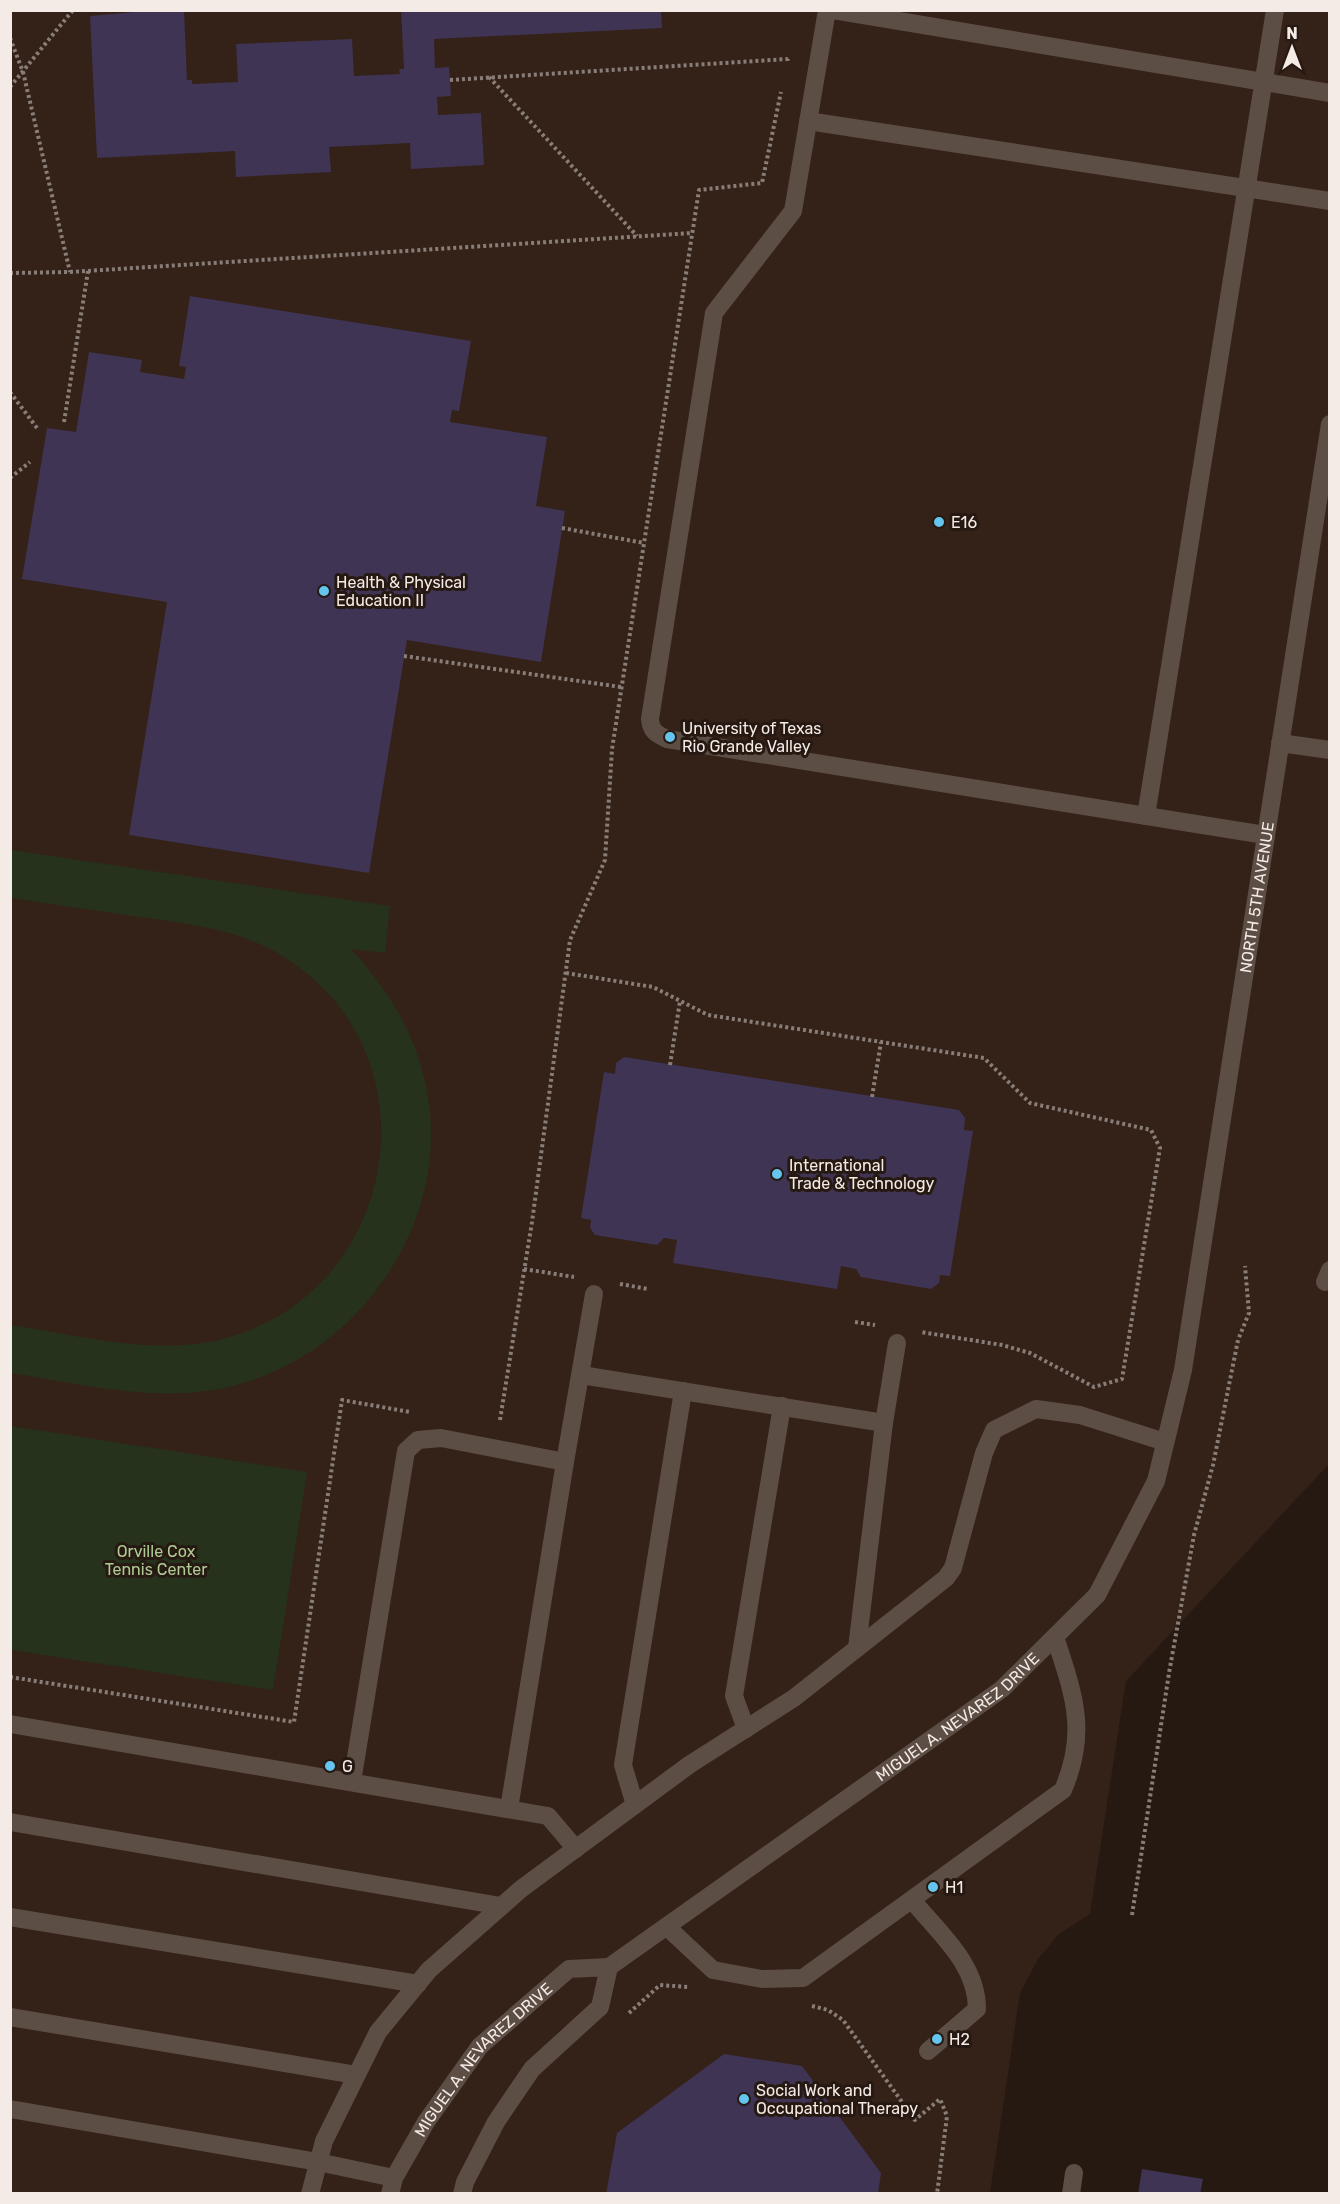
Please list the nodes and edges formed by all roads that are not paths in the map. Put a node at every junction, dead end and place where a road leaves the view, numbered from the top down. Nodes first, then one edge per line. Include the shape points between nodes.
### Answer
1 (827, 10) edge
2 (833, 10) edge
3 (1275, 10) edge
4 (1264, 83) junction
5 (1329, 93) edge
6 (808, 121) junction
7 (1247, 189) junction
8 (1329, 201) edge
9 (1329, 424) edge
10 (1280, 743) junction
11 (1329, 750) edge
12 (1146, 816) junction
13 (1266, 835) junction
14 (594, 1294) dead end
15 (897, 1343) dead end
16 (1183, 1370) joint
17 (582, 1375) junction
18 (683, 1391) junction
19 (782, 1406) junction
20 (884, 1423) junction
21 (1165, 1442) junction
22 (565, 1462) junction
23 (1055, 1637) junction
24 (856, 1648) junction
25 (10, 1724) edge
26 (746, 1729) junction
27 (352, 1782) junction
28 (635, 1805) junction
29 (509, 1809) junction
30 (10, 1822) edge
31 (576, 1849) junction
32 (912, 1900) junction
33 (501, 1906) junction
34 (10, 1917) edge
35 (667, 1927) junction
36 (609, 1967) junction
37 (418, 1984) junction
38 (10, 2017) edge
39 (928, 2051) dead end
40 (356, 2075) junction
41 (10, 2109) edge
42 (318, 2162) junction
43 (1074, 2173) dead end
44 (392, 2186) edge
45 (310, 2193) edge
46 (462, 2193) edge
47 (1071, 2193) edge

1 - 6 street
2 - 4 street
3 - 4 street
4 - 5 street
4 - 7 street
6 - 7 street
6 - 12 street via 793,212 714,313 651,727 667,739
7 - 8 street
7 - 12 street
9 - 10 street, NORTH 5TH AVENUE
10 - 11 street
10 - 13 street, NORTH 5TH AVENUE
12 - 13 street
13 - 16 street, NORTH 5TH AVENUE
14 - 17 street
15 - 20 street
16 - 21 street, MIGUEL A. NEVAREZ DRIVE
17 - 18 street
17 - 22 street
18 - 19 street
18 - 28 street via 624,1765
19 - 20 street
19 - 26 street via 734,1696
20 - 24 street
21 - 23 street, MIGUEL A. NEVAREZ DRIVE via 1156,1481 1097,1595
21 - 24 street via 1080,1415 1036,1409 994,1430 984,1453 953,1568 946,1578
22 - 27 street via 441,1438 418,1440 406,1451
22 - 29 street
23 - 32 street via 1073,1690 1078,1729 1075,1763 1063,1790
23 - 35 street, MIGUEL A. NEVAREZ DRIVE via 1002,1689
24 - 26 street via 794,1698
25 - 27 street
26 - 28 street
27 - 29 street
28 - 31 street
29 - 31 street via 548,1816
30 - 33 street
31 - 33 street
32 - 35 street via 803,1978 762,1979 712,1971
32 - 39 street via 966,1964 977,1992 977,2009
33 - 37 street
34 - 37 street
35 - 36 street, MIGUEL A. NEVAREZ DRIVE
36 - 44 street, MIGUEL A. NEVAREZ DRIVE via 569,1969 480,2046 426,2122
36 - 46 street via 600,2007 532,2069 496,2121
37 - 40 street via 378,2032
38 - 40 street
40 - 42 street
41 - 42 street
42 - 44 street
42 - 45 street
43 - 47 street

